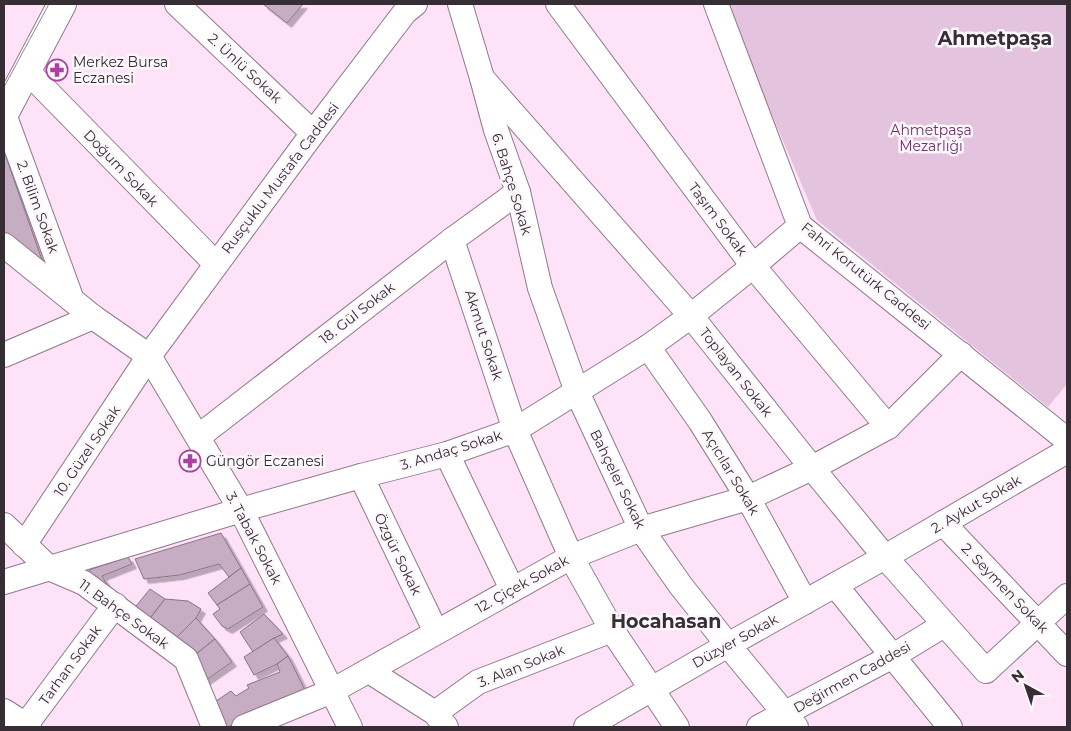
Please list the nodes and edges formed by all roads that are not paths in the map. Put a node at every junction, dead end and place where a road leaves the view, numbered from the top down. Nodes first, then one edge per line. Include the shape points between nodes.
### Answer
1 (62, 4) edge
2 (177, 4) edge
3 (460, 4) edge
4 (558, 4) edge
5 (716, 4) edge
6 (406, 6) edge
7 (27, 71) junction
8 (482, 78) junction
9 (4, 114) edge
10 (313, 133) junction
11 (518, 192) junction
12 (800, 226) junction
13 (452, 240) junction
14 (4, 245) edge
15 (216, 264) junction
16 (753, 266) junction
17 (72, 301) junction
18 (691, 316) junction
19 (93, 317) junction
20 (648, 347) junction
21 (961, 354) junction
22 (4, 355) edge
23 (149, 356) junction
24 (577, 392) junction
25 (888, 427) junction
26 (515, 430) junction
27 (198, 437) junction
28 (1067, 440) edge
29 (1067, 451) edge
30 (447, 454) junction
31 (812, 468) junction
32 (360, 476) junction
33 (748, 498) junction
34 (241, 510) junction
35 (943, 523) junction
36 (4, 525) edge
37 (641, 529) junction
38 (24, 545) junction
39 (571, 557) junction
40 (885, 557) junction
41 (49, 568) junction
42 (4, 582) edge
43 (835, 585) junction
44 (512, 589) junction
45 (1067, 596) edge
46 (805, 602) junction
47 (115, 605) junction
48 (1038, 623) junction
49 (944, 625) junction
50 (612, 630) junction
51 (436, 632) junction
52 (728, 645) junction
53 (1067, 654) edge
54 (893, 656) junction
55 (368, 671) junction
56 (652, 688) junction
57 (332, 691) junction
58 (4, 711) edge
59 (440, 720) edge
60 (791, 720) edge
61 (27, 726) edge
62 (214, 727) edge
63 (244, 727) edge
64 (350, 727) edge
65 (586, 727) edge
66 (677, 727) edge
67 (760, 727) edge
68 (950, 727) edge

1 - 7 main road
2 - 10 street, 2. Ünlü Sokak
3 - 8 street, 6. Bahçe Sokak
4 - 16 street, Taşım Sokak
5 - 12 street, Fahri Korutürk Caddesi
6 - 10 street, Rusçuklu Mustafa Caddesi
7 - 9 main road
7 - 15 street, Doğum Sokak
8 - 11 street, 6. Bahçe Sokak
8 - 18 street, Toplayan Sokak
9 - 17 street, 2. Bilim Sokak
10 - 15 street, Rusçuklu Mustafa Caddesi
11 - 13 street, 18. Gül Sokak
11 - 24 street, 6. Bahçe Sokak via 540,288
12 - 16 street, 3. Andaç Sokak
12 - 21 street, Fahri Korutürk Caddesi
13 - 26 street, Akmut Sokak
13 - 27 street, 18. Gül Sokak
14 - 17 street, 3. Tabak Sokak
15 - 23 street, Rusçuklu Mustafa Caddesi
16 - 18 street, 3. Andaç Sokak
16 - 25 street, Taşım Sokak
17 - 19 street, 3. Tabak Sokak
18 - 20 street, 3. Andaç Sokak
18 - 31 street, Toplayan Sokak
19 - 22 street
19 - 23 street, 3. Tabak Sokak
20 - 24 street, 3. Andaç Sokak
20 - 33 street, Açıcılar Sokak
21 - 25 street, 12. Çiçek Sokak
21 - 28 street, Fahri Korutürk Caddesi
23 - 27 street, 3. Tabak Sokak
23 - 38 street, 10. Güzel Sokak
24 - 26 street, 3. Andaç Sokak
24 - 37 street, Bahçeler Sokak
25 - 31 street, 12. Çiçek Sokak
26 - 30 street, 3. Andaç Sokak
26 - 39 street, Akmut Sokak
27 - 34 street, 3. Tabak Sokak
29 - 35 street, 2. Aykut Sokak
30 - 32 street, 3. Andaç Sokak
30 - 44 street
31 - 33 street, 12. Çiçek Sokak
31 - 40 street, Toplayan Sokak
32 - 34 street, 3. Andaç Sokak
32 - 51 street, Özgür Sokak
33 - 37 street, 12. Çiçek Sokak
33 - 46 street, Açıcılar Sokak
34 - 41 street, 3. Andaç Sokak
34 - 57 street, 3. Tabak Sokak
35 - 40 street, 2. Aykut Sokak
35 - 48 street, 2. Seymen Sokak
36 - 38 street, 11. Bahçe Sokak
37 - 39 street, 12. Çiçek Sokak
37 - 52 street, Bahçeler Sokak
38 - 41 street, 11. Bahçe Sokak
39 - 44 street, 12. Çiçek Sokak
39 - 50 street, Akmut Sokak
40 - 43 street, Düzyer Sokak
40 - 49 street, Toplayan Sokak
41 - 42 street, 3. Andaç Sokak
41 - 47 street, 11. Bahçe Sokak via 84,582
43 - 46 street, Düzyer Sokak
43 - 54 street
44 - 51 street, 12. Çiçek Sokak
45 - 48 street
46 - 52 street, Düzyer Sokak
47 - 61 street, Tarhan Sokak
47 - 62 street, 11. Bahçe Sokak via 186,658
48 - 49 street, Toplayan Sokak via 986,671
48 - 53 street, 2. Seymen Sokak
49 - 54 street, Değirmen Caddesi
50 - 56 street, Akmut Sokak
50 - 59 street, 3. Alan Sokak via 478,682
51 - 55 street, 12. Çiçek Sokak
52 - 56 street, Düzyer Sokak
52 - 60 street, Bahçeler Sokak
54 - 60 street, Değirmen Caddesi
54 - 68 street
55 - 57 street, 12. Çiçek Sokak
55 - 59 street
56 - 65 street, Düzyer Sokak
56 - 66 street, Akmut Sokak
57 - 63 street, 12. Çiçek Sokak
57 - 64 street, 3. Tabak Sokak
58 - 61 street
60 - 67 street, Değirmen Caddesi

